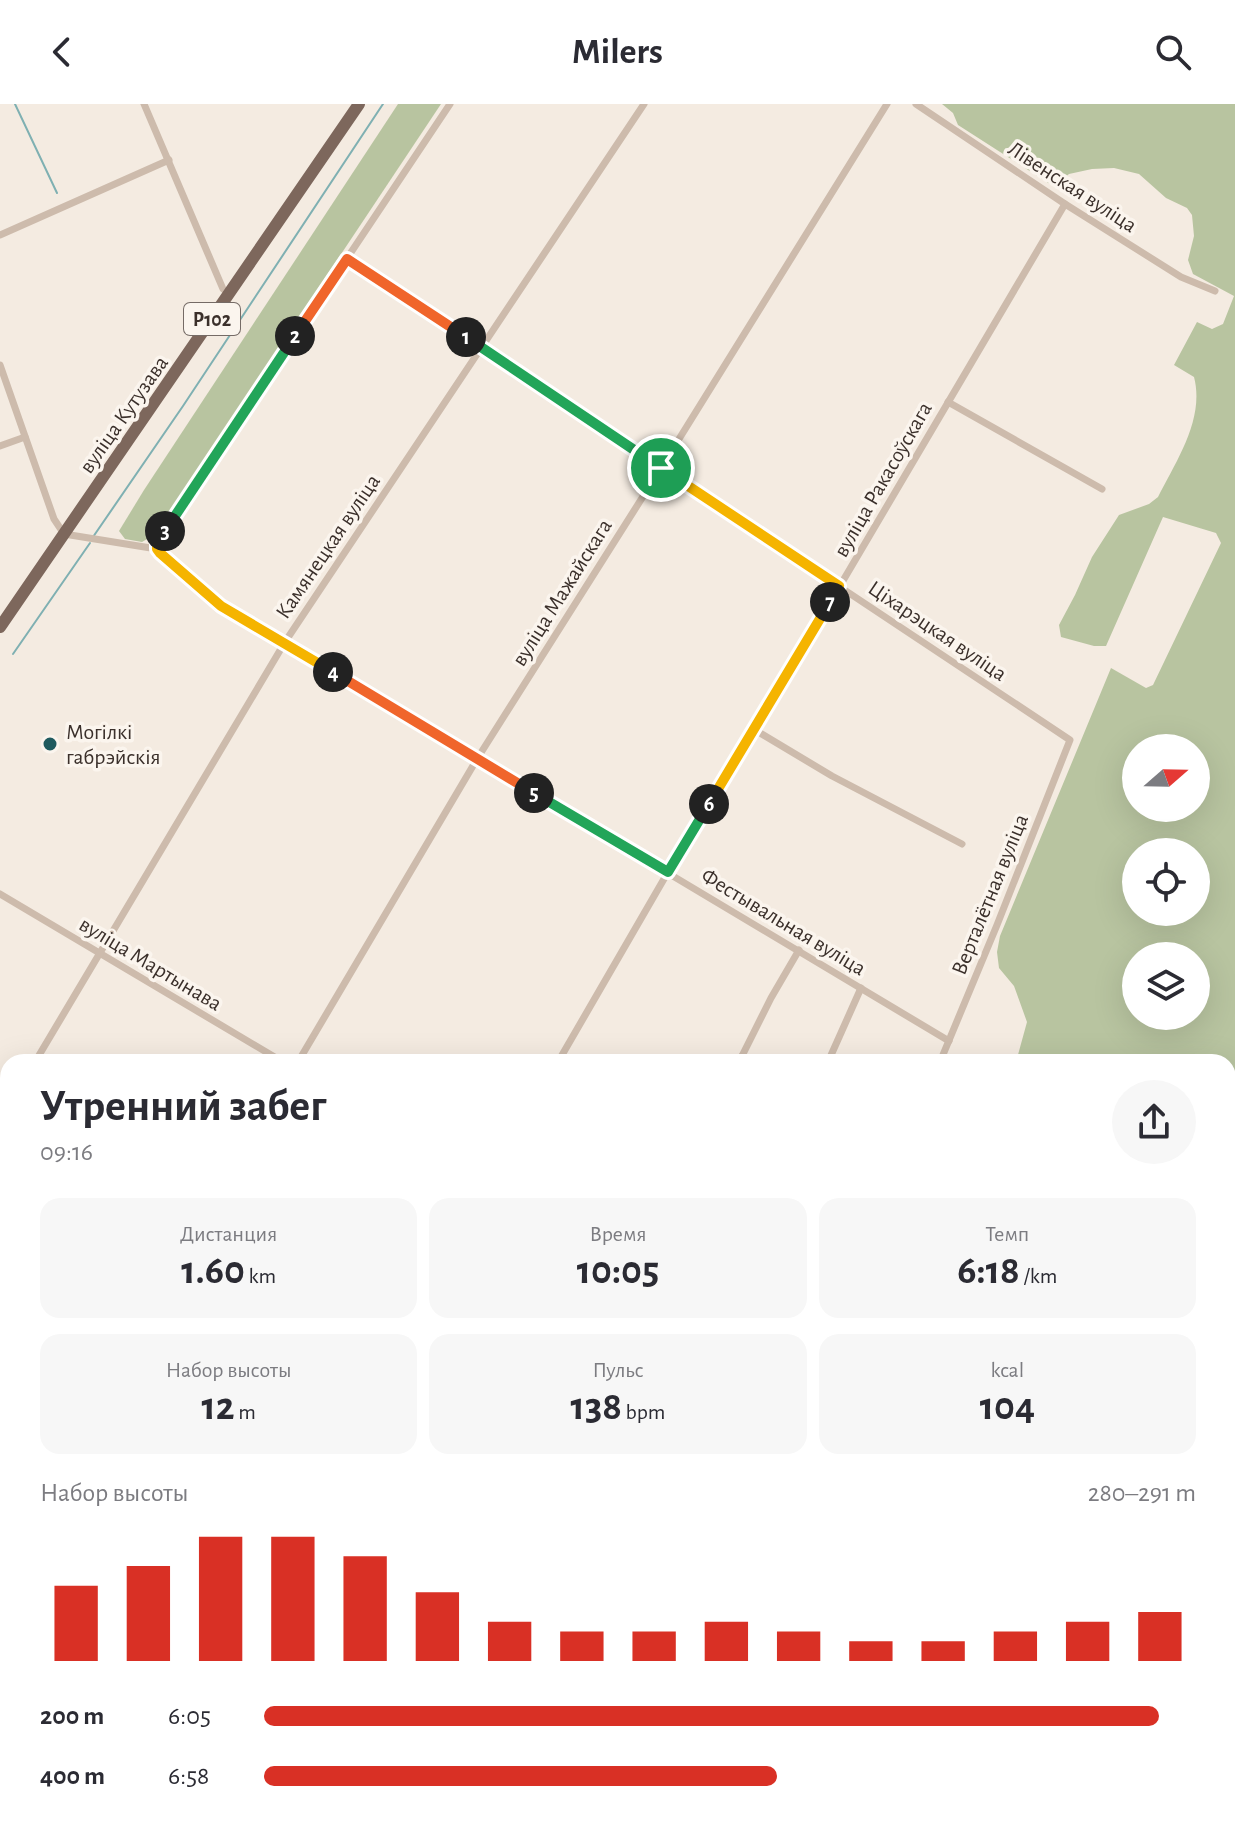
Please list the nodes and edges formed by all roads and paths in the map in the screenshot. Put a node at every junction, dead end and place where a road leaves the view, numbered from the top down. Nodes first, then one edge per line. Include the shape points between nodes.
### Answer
1 (144, 104) edge
2 (359, 104) edge
3 (450, 104) edge
4 (644, 104) edge
5 (887, 104) edge
6 (916, 104) edge
7 (169, 160) junction
8 (1065, 204) junction
9 (0, 235) edge
10 (347, 259) junction
11 (1215, 291) dead end
12 (230, 294) junction
13 (481, 348) junction
14 (0, 365) edge
15 (948, 402) junction
16 (25, 437) junction
17 (0, 446) edge
18 (661, 468) junction
19 (1102, 489) dead end
20 (64, 534) junction
21 (157, 546) junction
22 (839, 586) junction
23 (0, 627) edge
24 (285, 642) junction
25 (755, 730) junction
26 (1070, 740) joint
27 (477, 759) junction
28 (962, 844) dead end
29 (668, 872) junction
30 (0, 894) edge
31 (799, 950) junction
32 (99, 953) junction
33 (861, 988) junction
34 (949, 1041) junction
35 (40, 1054) edge
36 (269, 1054) edge
37 (303, 1054) edge
38 (563, 1054) edge
39 (743, 1054) edge
40 (832, 1054) edge
41 (943, 1054) edge

1 - 7 street
2 - 12 main road, вуліца Кутузава / Р102
3 - 10 street
4 - 13 street, Камянецкая вуліца
5 - 18 street, вуліца Мажайскага
6 - 8 street, Лівенская вуліца
7 - 9 street
7 - 12 street via 223,289
8 - 11 street, Лівенская вуліца via 1181,277
8 - 15 street, вуліца Ракасоўскага
10 - 13 street, Ціхарэцкая вуліца
10 - 21 street
12 - 20 main road, вуліца Кутузава / Р102
13 - 18 street, Ціхарэцкая вуліца
13 - 24 street, Камянецкая вуліца
14 - 16 street
15 - 19 street
15 - 22 street, вуліца Ракасоўскага
16 - 17 street
16 - 20 street
18 - 22 street, Ціхарэцкая вуліца
18 - 27 street, вуліца Мажайскага
20 - 21 street
20 - 23 main road, вуліца Кутузава / Р102
21 - 24 street, Фестывальная вуліца via 221,606
22 - 25 street, вуліца Ракасоўскага
22 - 26 street, Ціхарэцкая вуліца
24 - 27 street, Фестывальная вуліца
24 - 32 street, Камянецкая вуліца
25 - 28 street
25 - 29 street, вуліца Ракасоўскага
26 - 34 street, Верталётная вуліца
27 - 29 street, Фестывальная вуліца
27 - 37 street, вуліца Мажайскага
29 - 31 street, Фестывальная вуліца
29 - 38 street, вуліца Ракасоўскага
30 - 32 street, вуліца Мартынава
31 - 33 street, Фестывальная вуліца
31 - 39 street
32 - 35 street, Камянецкая вуліца
32 - 36 street, вуліца Мартынава
33 - 34 street, Фестывальная вуліца
33 - 40 street
34 - 41 street, Верталётная вуліца

